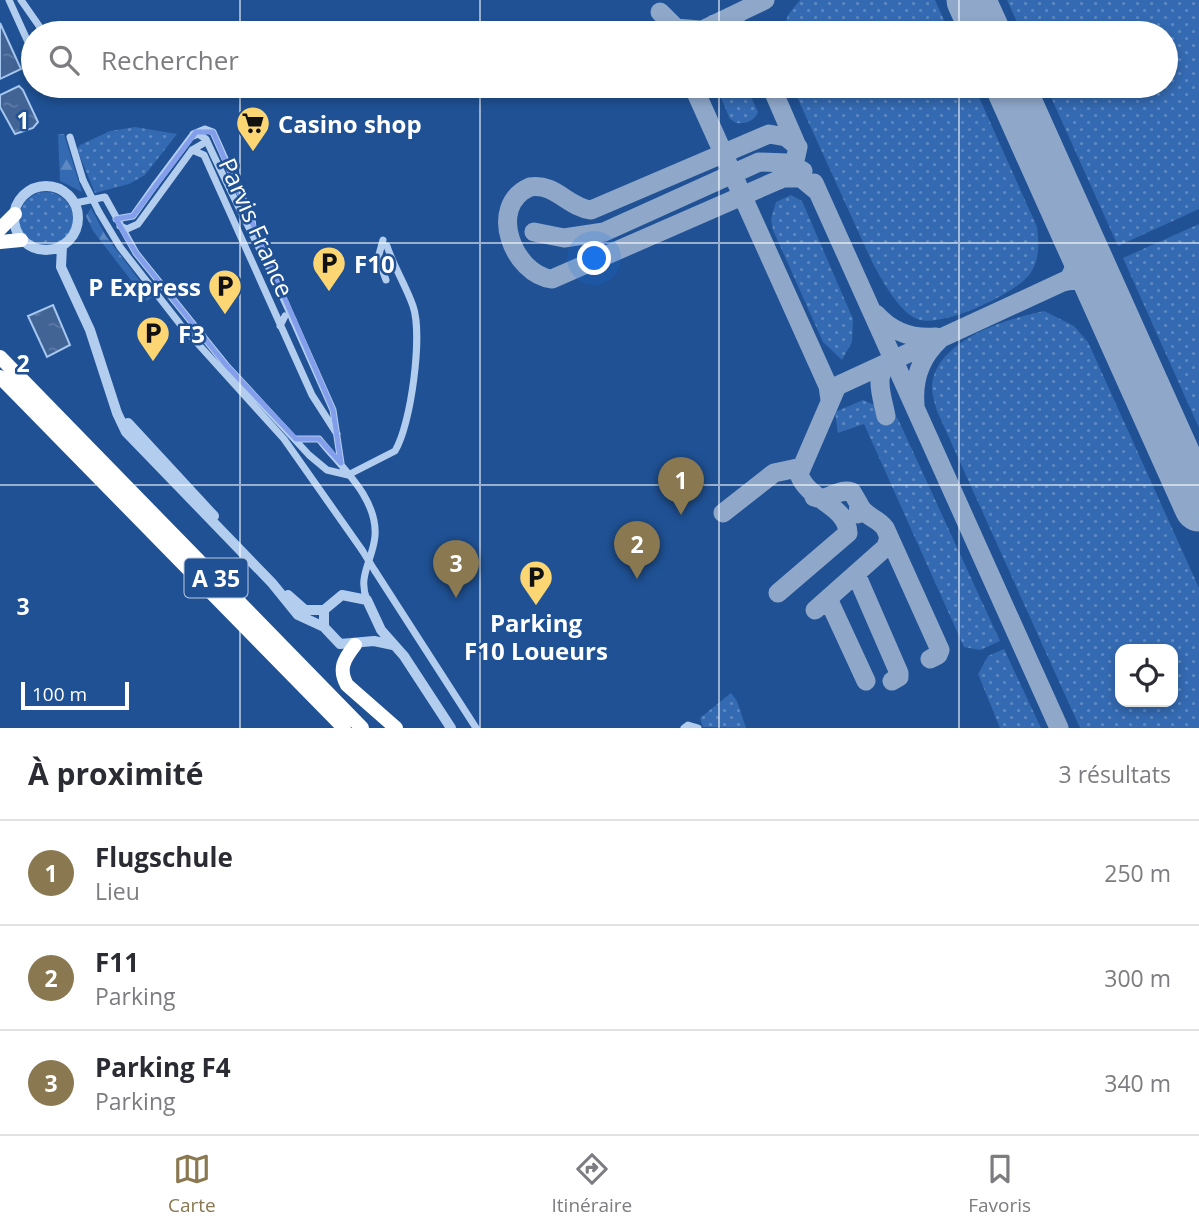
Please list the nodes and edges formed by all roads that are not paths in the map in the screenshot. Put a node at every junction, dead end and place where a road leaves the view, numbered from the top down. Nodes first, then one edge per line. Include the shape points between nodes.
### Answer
1 (9, 0) edge
2 (21, 0) edge
3 (36, 21) edge
4 (21, 26) edge
5 (71, 137) dead end
6 (204, 143) dead end
7 (192, 150) junction
8 (75, 203) junction
9 (15, 214) junction
10 (118, 222) junction
11 (0, 229) edge
12 (21, 240) junction
13 (0, 242) edge
14 (62, 246) junction
15 (40, 250) junction
16 (386, 280) dead end
17 (67, 284) junction
18 (285, 316) dead end
19 (280, 326) junction
20 (0, 357) edge
21 (0, 377) edge
22 (0, 389) edge
23 (112, 396) junction
24 (337, 434) junction
25 (296, 439) junction
26 (62, 443) junction
27 (341, 463) junction
28 (155, 465) junction
29 (171, 468) junction
30 (348, 475) junction
31 (234, 544) junction
32 (272, 583) junction
33 (367, 600) junction
34 (324, 610) junction
35 (376, 621) junction
36 (324, 627) junction
37 (360, 643) junction
38 (393, 645) junction
39 (344, 728) edge
40 (362, 728) edge
41 (396, 728) edge
42 (451, 728) edge
43 (476, 728) edge
44 (684, 728) edge
45 (698, 728) edge

1 - 4 street
2 - 3 street
5 - 43 street, bridge via 83,180 120,247 180,324 284,439 362,550
6 - 7 street
7 - 10 street via 138,224 127,229
7 - 19 street, Parvis France via 204,155
8 - 9 street via 60,189 40,187 25,194
8 - 10 street via 105,197
8 - 14 street via 77,228
9 - 11 highway
9 - 12 street
10 - 24 street, bridge via 133,216 191,137 198,134 206,139 333,410
10 - 25 street via 136,253 194,327
12 - 13 highway
12 - 15 street
14 - 15 street
14 - 17 street via 60,262
15 - 17 street
16 - 30 street via 378,258 385,243 414,307 417,327 406,420 395,451
17 - 23 street via 90,330
18 - 19 street
19 - 24 street, Parvis France via 312,395
20 - 40 highway, A 35
21 - 26 highway, A 35
22 - 26 highway
23 - 28 street via 126,432
23 - 29 street via 128,423
24 - 27 street
25 - 27 street via 319,439
25 - 30 street via 327,470
26 - 39 highway, A 35
27 - 30 street
28 - 29 street
28 - 31 street
29 - 31 street
30 - 33 street via 364,498 375,527 362,583
31 - 32 street
32 - 34 street via 305,610
32 - 36 street via 298,615
33 - 34 street via 342,595
33 - 35 street
34 - 36 street
35 - 37 street
35 - 38 street
36 - 37 street via 340,644
37 - 38 street
37 - 41 highway via 344,660 343,677
38 - 42 street
44 - 45 street via 688,724

